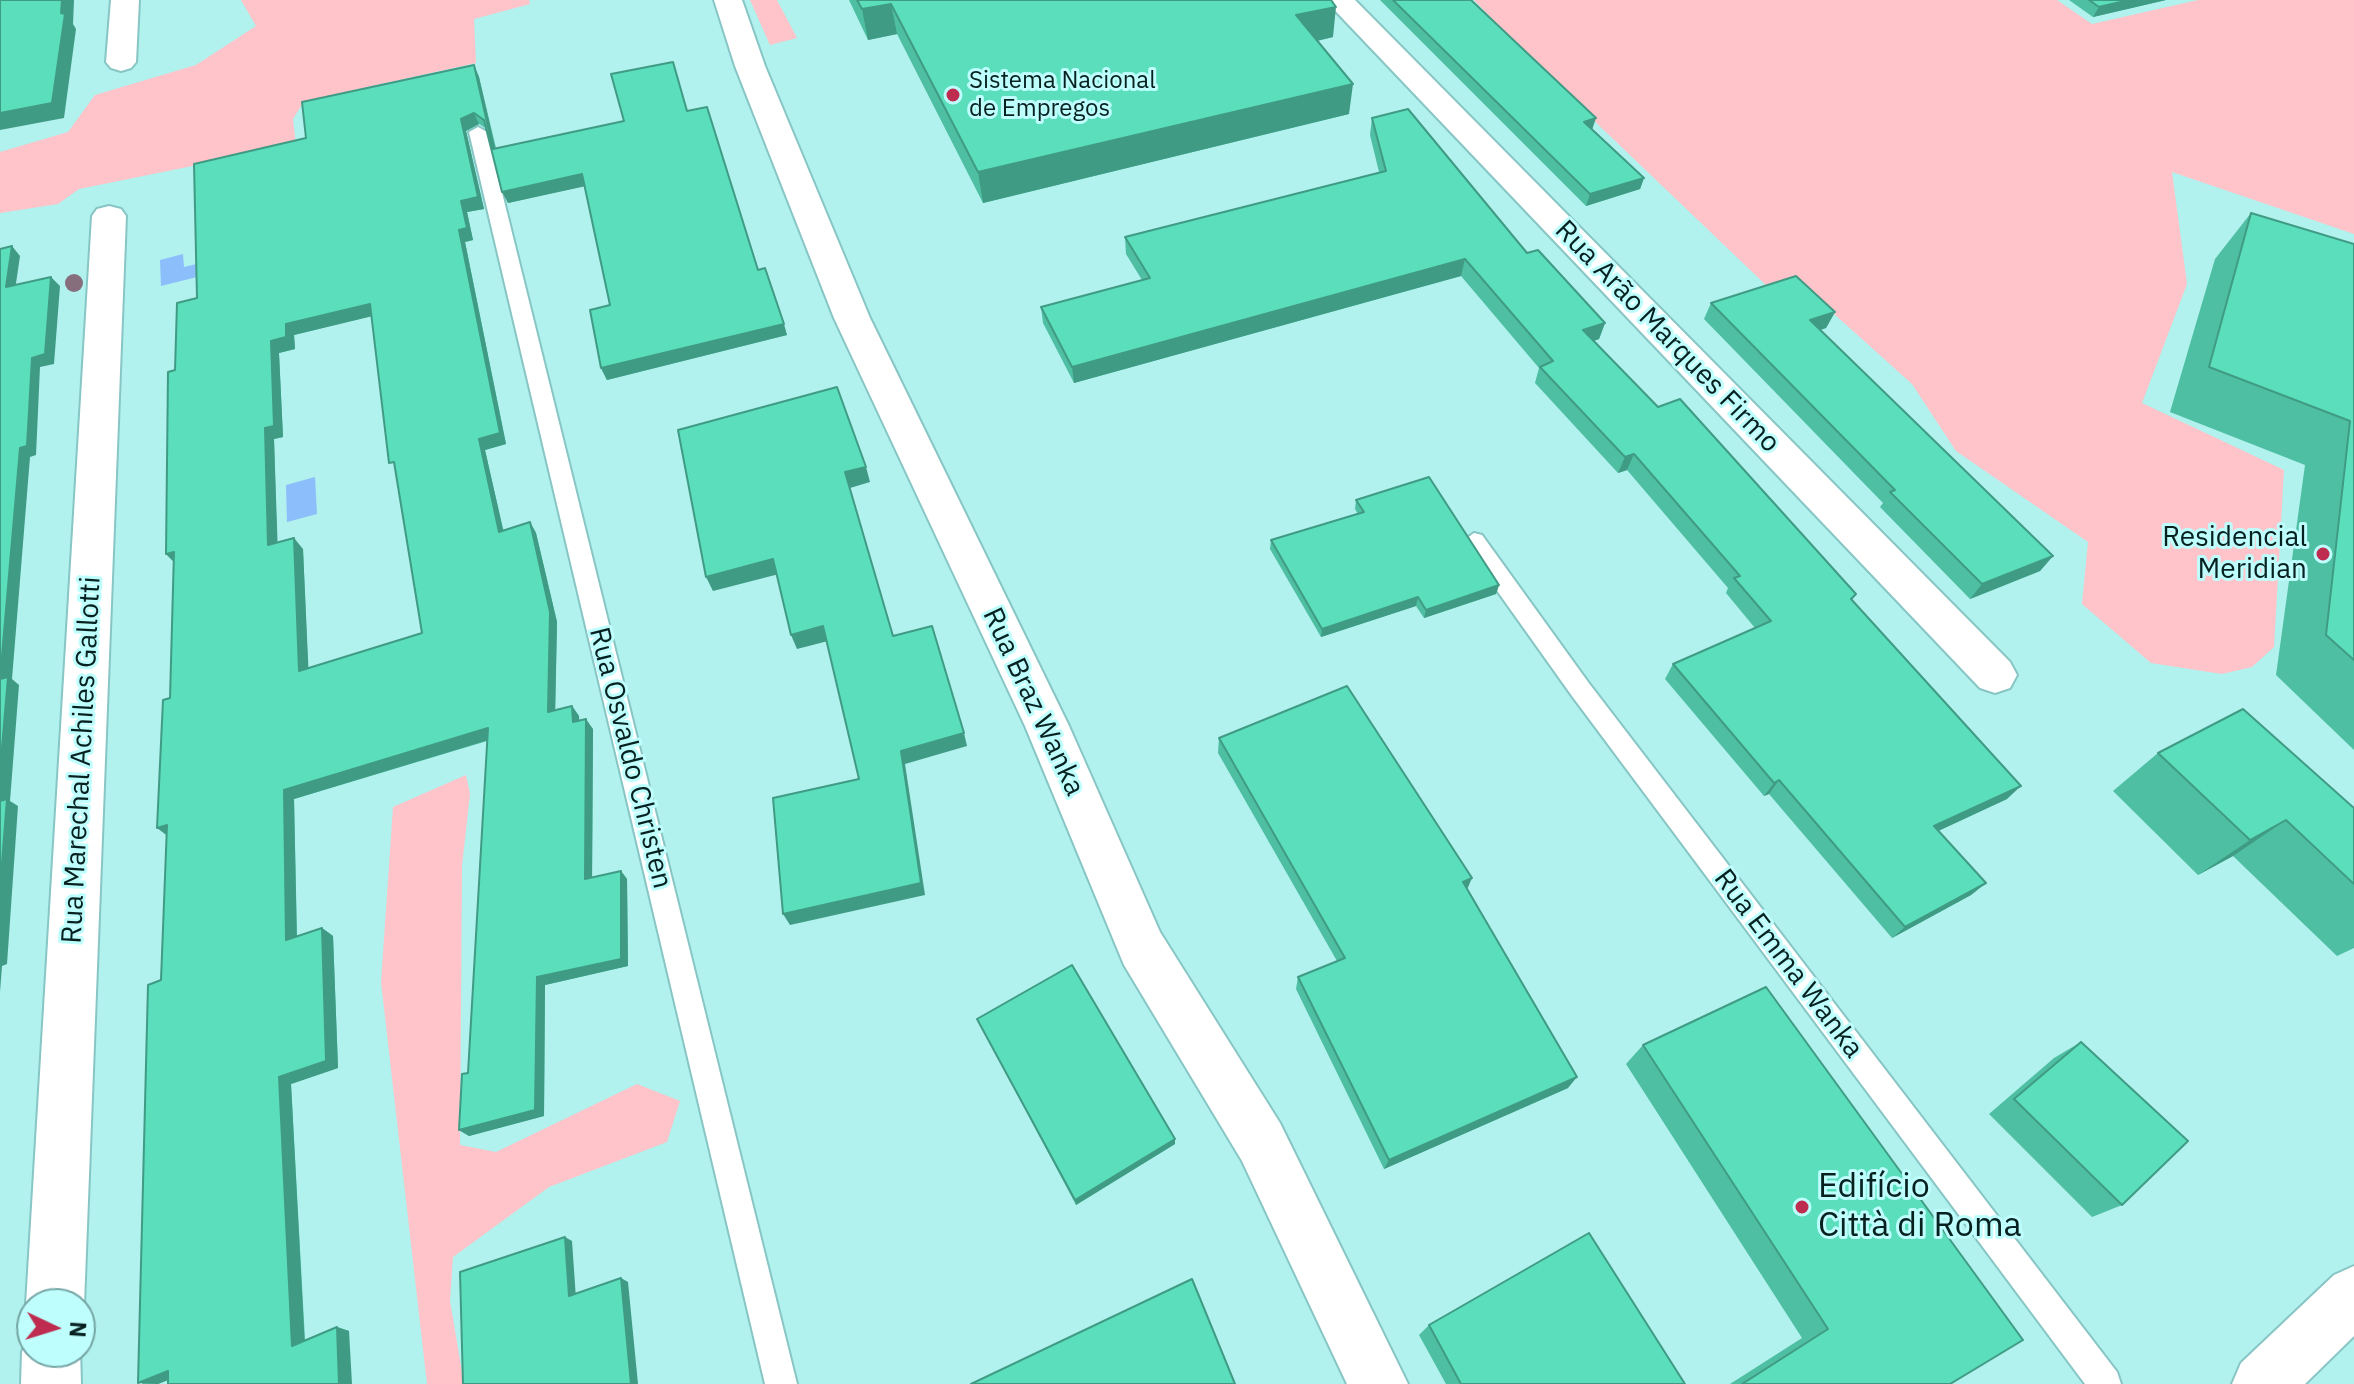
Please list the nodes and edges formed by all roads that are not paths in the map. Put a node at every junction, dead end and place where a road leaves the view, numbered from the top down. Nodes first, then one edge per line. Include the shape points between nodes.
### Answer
1 (125, 0) edge
2 (728, 0) edge
3 (1339, 0) edge
4 (121, 62) dead end
5 (478, 132) edge
6 (109, 216) dead end
7 (1474, 541) edge
8 (1995, 675) dead end
9 (56, 1288) edge
10 (2354, 1295) edge
11 (781, 1384) edge
12 (1378, 1384) edge
13 (2105, 1384) edge
14 (2262, 1384) edge

1 - 4 street
2 - 12 street, Rua Braz Wanka via 852,318 1047,726 1142,948 1261,1142
3 - 8 street, Rua Arão Marques Firmo
5 - 11 lane, Rua Osvaldo Christen
6 - 9 street, Rua Marechal Achiles Gallotti
7 - 13 lane, Rua Emma Wanka
10 - 14 street

